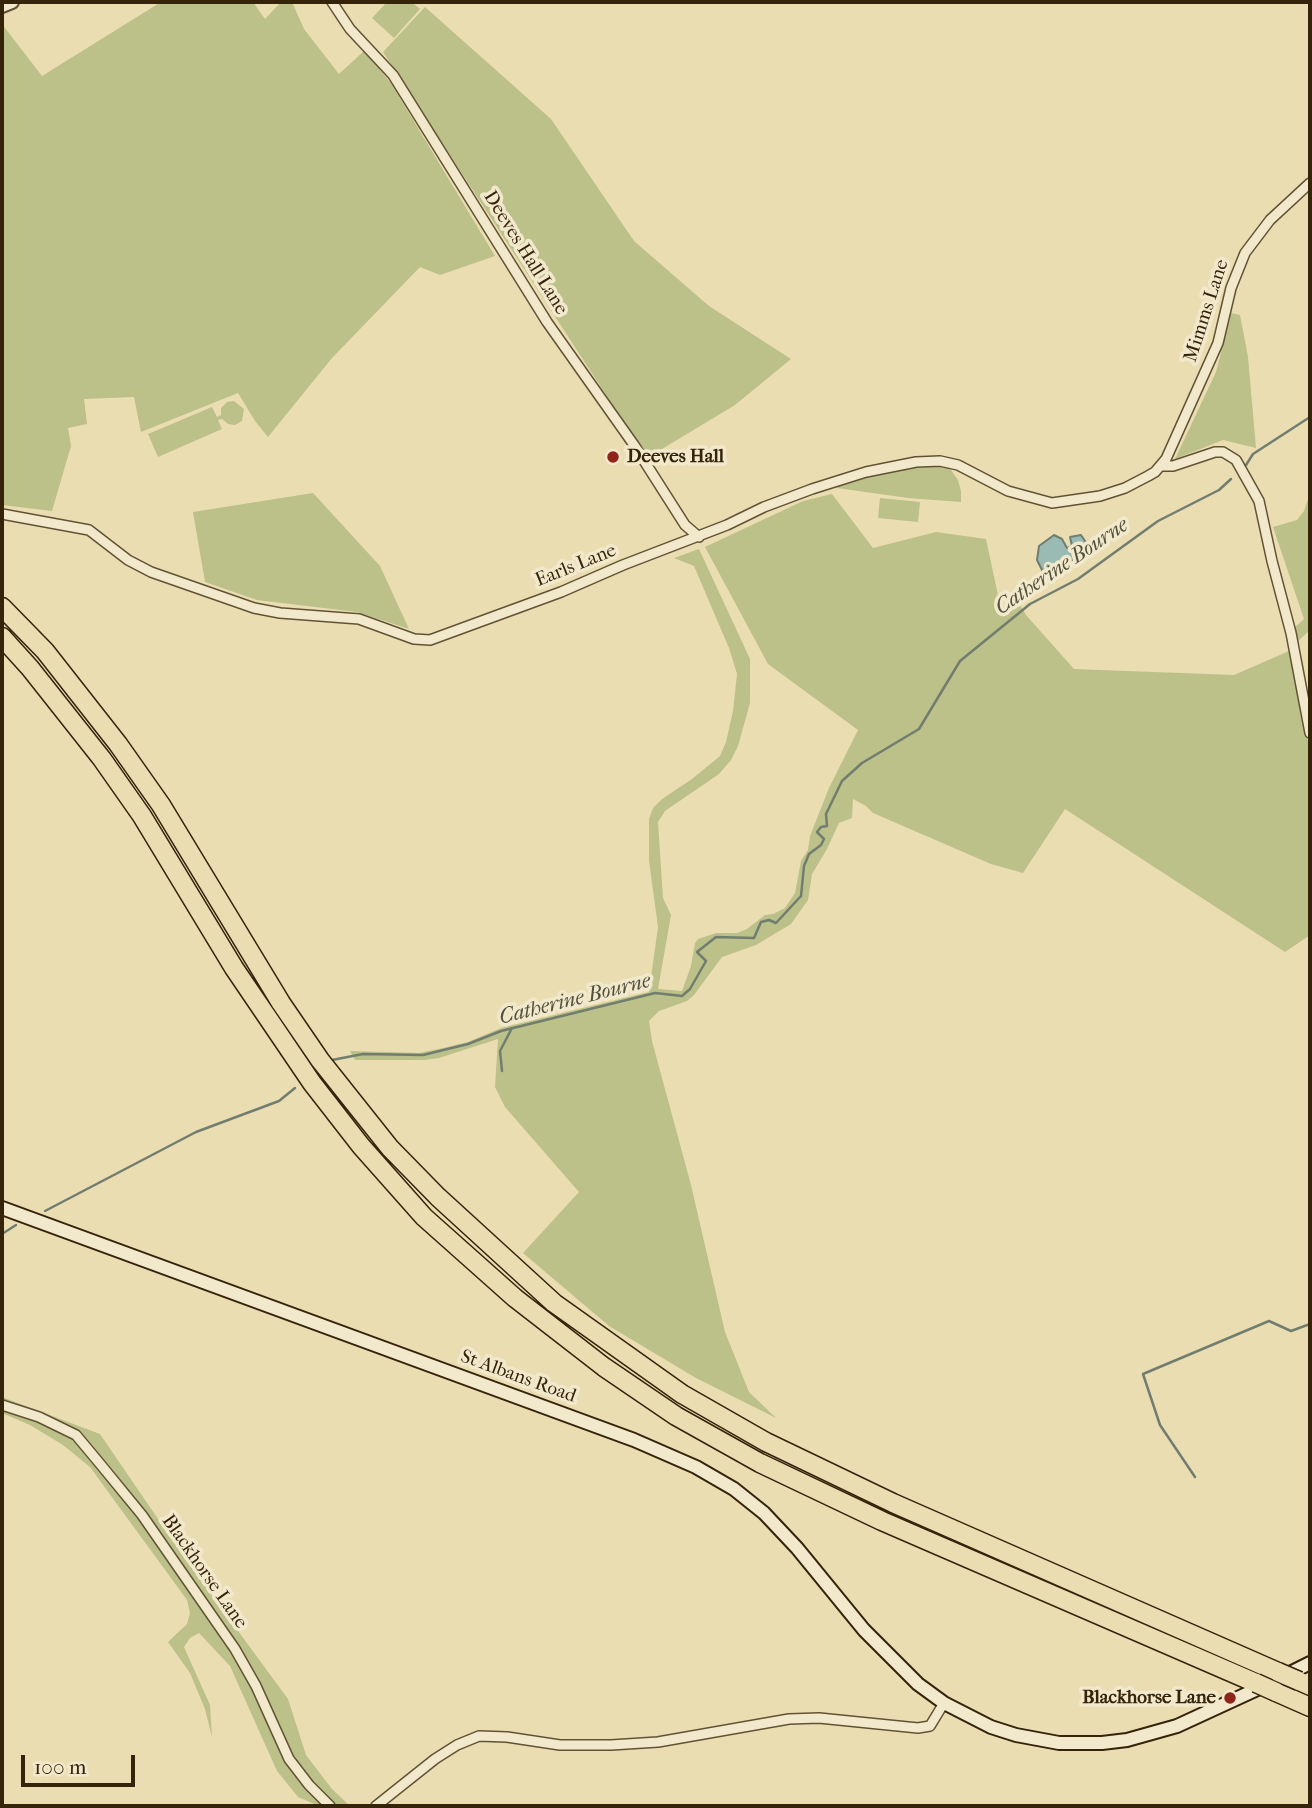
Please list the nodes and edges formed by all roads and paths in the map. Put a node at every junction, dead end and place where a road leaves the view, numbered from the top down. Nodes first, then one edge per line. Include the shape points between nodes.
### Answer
1 (12, 2) edge
2 (332, 2) edge
3 (2, 6) edge
4 (1310, 183) edge
5 (1161, 466) junction
6 (2, 514) edge
7 (685, 525) junction
8 (699, 537) junction
9 (681, 543) junction
10 (2, 607) edge
11 (2, 638) edge
12 (1310, 733) edge
13 (2, 1208) edge
14 (2, 1405) edge
15 (1310, 1663) edge
16 (1304, 1684) edge
17 (944, 1703) junction
18 (1310, 1707) edge
19 (330, 1806) edge
20 (376, 1806) edge

1 - 3 main road
2 - 7 street, Deeves Hall Lane via 350,29 393,75 547,322
4 - 5 street, Mimms Lane via 1270,220 1245,253 1231,288 1219,343
5 - 8 street, Earls Lane via 1125,488 1052,503 1008,491 958,465 916,462 812,489
5 - 12 street via 1173,467 1223,452 1236,460 1259,501
6 - 9 street, Earls Lane via 89,530 151,572 254,608 359,619 429,640
7 - 8 street, Deeves Hall Lane
7 - 9 street
8 - 9 street, Earls Lane
10 - 16 highway, bridge via 45,650 118,744 161,805 281,1003 390,1148 554,1303 681,1394 766,1442 892,1503
11 - 18 highway, bridge via 102,759 142,816 234,968 308,1078 424,1217 515,1298 676,1416 760,1463 882,1521
13 - 17 main road, St Albans Road via 634,1440 696,1467 764,1513 864,1630 900,1668
14 - 19 street, Blackhorse Lane via 76,1435 142,1515 234,1649 289,1759
15 - 17 main road via 1177,1726 1102,1743 1059,1743 1016,1735
17 - 20 street via 930,1726 918,1728 819,1718 611,1745 479,1736 435,1759

